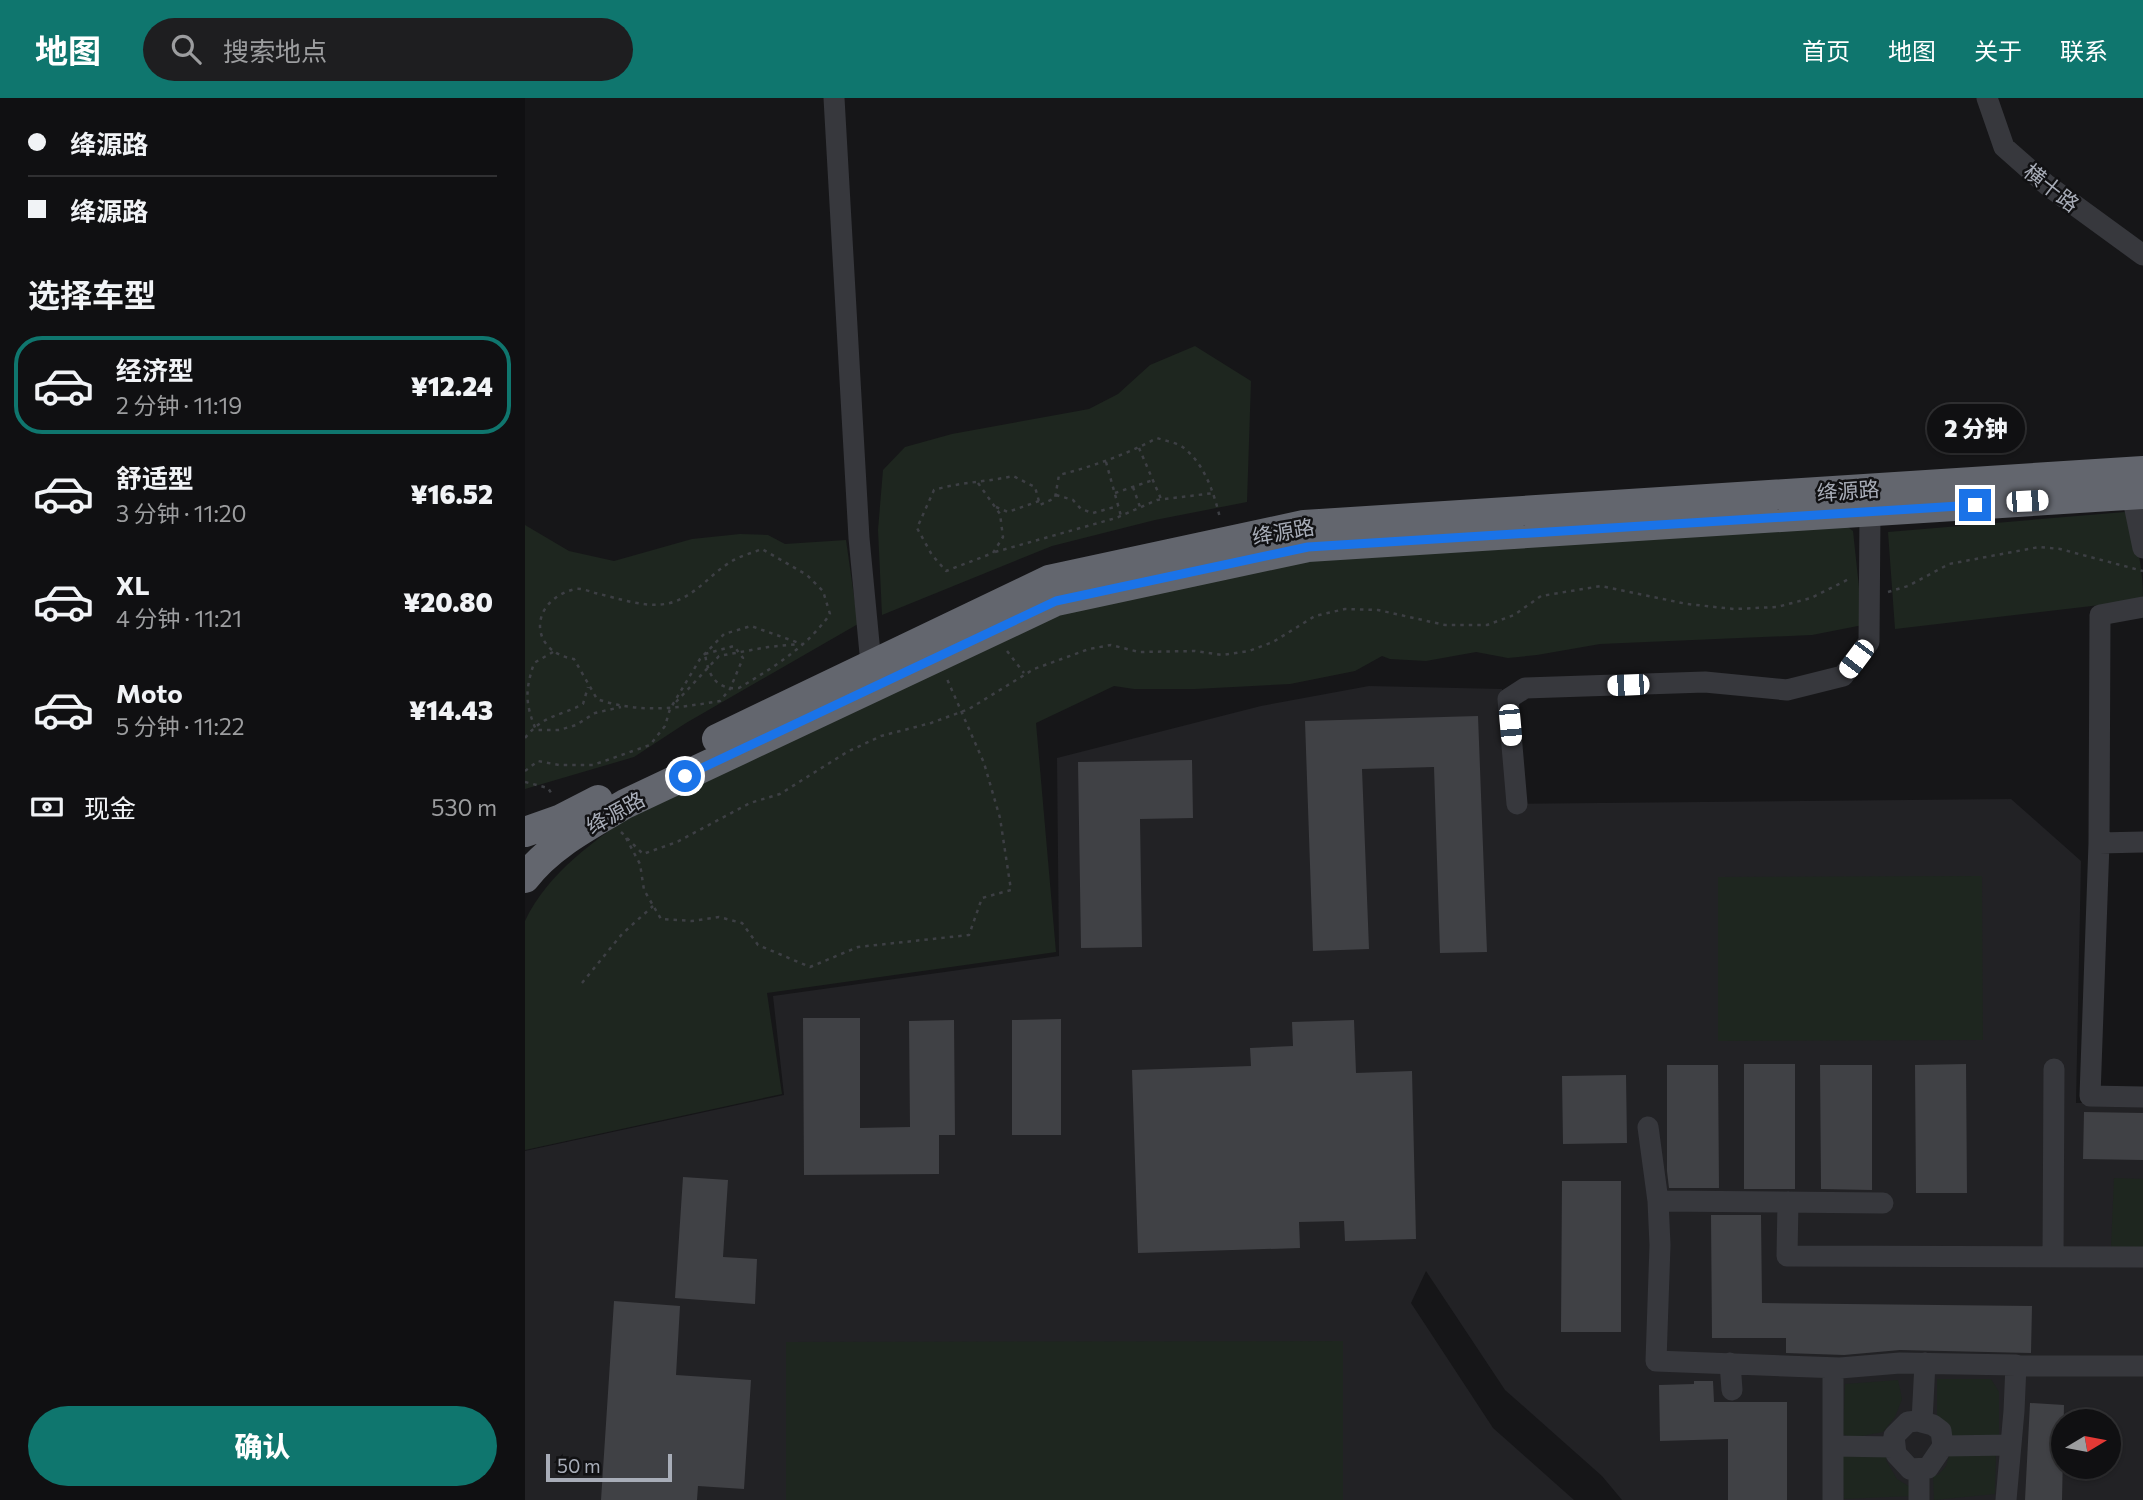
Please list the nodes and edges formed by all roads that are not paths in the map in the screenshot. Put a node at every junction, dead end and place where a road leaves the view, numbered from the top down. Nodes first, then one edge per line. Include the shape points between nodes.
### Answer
1 (834, 98) edge
2 (1987, 98) edge
3 (2143, 255) edge
4 (2139, 487) edge
5 (1870, 511) junction
6 (2143, 548) edge
7 (2143, 607) edge
8 (871, 664) junction
9 (1517, 804) dead end
10 (525, 832) edge
11 (2143, 842) edge
12 (2099, 843) junction
13 (525, 878) edge
14 (2054, 1069) dead end
15 (2143, 1097) edge
16 (1648, 1127) dead end
17 (1658, 1201) junction
18 (1788, 1202) junction
19 (1883, 1203) dead end
20 (2143, 1257) edge
21 (2053, 1258) junction
22 (1730, 1363) junction
23 (1925, 1363) junction
24 (2016, 1366) junction
25 (2143, 1366) edge
26 (1833, 1367) junction
27 (1732, 1390) dead end
28 (1922, 1422) junction
29 (2011, 1445) junction
30 (1833, 1446) junction
31 (1943, 1446) junction
32 (1893, 1447) junction
33 (1919, 1470) junction
34 (1833, 1500) edge
35 (1919, 1500) edge
36 (2006, 1500) edge

1 - 8 street via 858,524
2 - 3 street, 横十路 via 2004,147 2047,185
4 - 5 highway, 绛源路
4 - 6 street
4 - 8 highway, 绛源路 via 1304,525 1049,580
5 - 9 street via 1869,642 1843,676 1787,690 1705,682 1525,688 1508,699
5 - 13 highway, 绛源路 via 1308,547 1056,601 625,804 614,826 562,842
7 - 12 street via 2100,615
8 - 10 highway, 绛源路 via 567,816
11 - 12 street
12 - 15 street via 2090,1096
14 - 21 street
16 - 17 street
17 - 18 street
17 - 22 street via 1655,1361
18 - 19 street
18 - 21 street via 1787,1256
20 - 21 street
22 - 26 street
22 - 27 street
23 - 24 street
23 - 26 street
23 - 28 street
24 - 25 street
24 - 29 street
26 - 30 street
28 - 31 street via 1941,1431
28 - 32 street via 1908,1422 1894,1436
29 - 31 street
29 - 36 street
30 - 32 street
30 - 34 street
31 - 33 street via 1928,1468
32 - 33 street via 1902,1463
33 - 35 street

